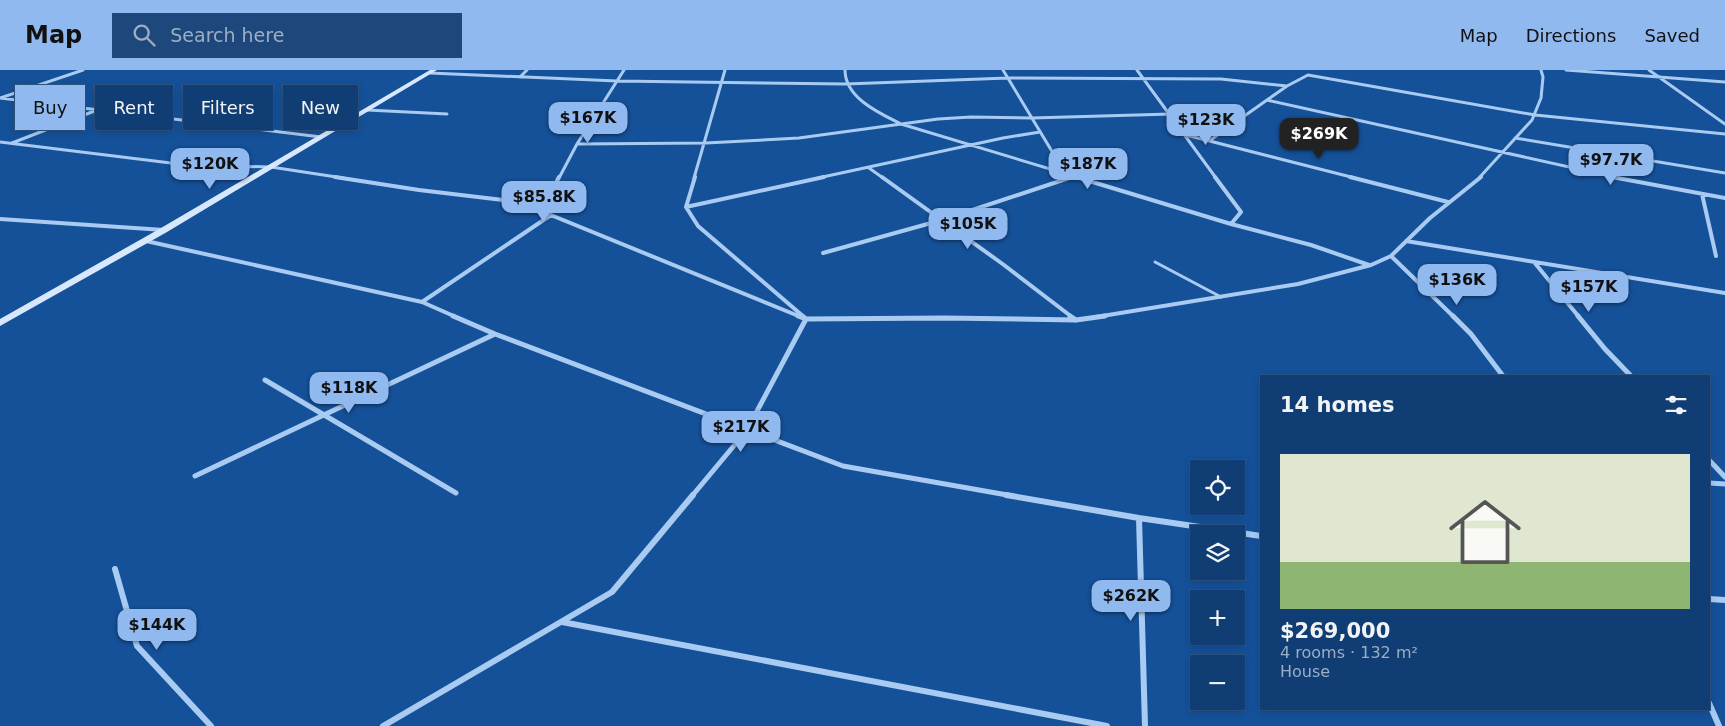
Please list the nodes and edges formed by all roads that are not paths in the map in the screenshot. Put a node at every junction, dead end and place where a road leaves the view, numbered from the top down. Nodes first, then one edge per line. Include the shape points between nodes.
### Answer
1 (83, 70) edge
2 (527, 70) edge
3 (624, 70) edge
4 (725, 70) edge
5 (844, 70) edge
6 (1002, 70) edge
7 (1137, 70) edge
8 (1315, 70) edge
9 (1541, 70) edge
10 (1566, 70) edge
11 (1649, 70) edge
12 (432, 72) edge
13 (1308, 75) junction
14 (520, 77) junction
15 (1662, 77) junction
16 (1008, 78) junction
17 (1142, 78) junction
18 (617, 81) junction
19 (1725, 82) edge
20 (722, 83) junction
21 (846, 84) junction
22 (1287, 86) junction
23 (0, 98) edge
24 (1267, 100) junction
25 (95, 108) edge
26 (367, 110) junction
27 (95, 111) edge
28 (447, 114) dead end
29 (1171, 114) junction
30 (1535, 115) junction
31 (173, 118) edge
32 (1032, 118) junction
33 (901, 124) junction
34 (1725, 124) edge
35 (1040, 132) junction
36 (1725, 134) edge
37 (1186, 135) junction
38 (322, 137) junction
39 (1515, 138) junction
40 (1209, 141) junction
41 (0, 142) edge
42 (12, 143) junction
43 (706, 143) junction
44 (577, 144) junction
45 (973, 146) junction
46 (1500, 153) junction
47 (271, 167) junction
48 (869, 168) junction
49 (1725, 173) edge
50 (1066, 174) junction
51 (1076, 176) junction
52 (1702, 194) junction
53 (1725, 198) edge
54 (1448, 202) junction
55 (686, 207) junction
56 (541, 211) junction
57 (551, 215) junction
58 (0, 219) edge
59 (942, 220) junction
60 (1231, 224) junction
61 (164, 230) junction
62 (146, 241) junction
63 (1406, 241) junction
64 (823, 253) dead end
65 (1391, 256) junction
66 (1716, 256) dead end
67 (1155, 262) dead end
68 (1534, 262) junction
69 (1371, 265) junction
70 (1725, 293) edge
71 (1222, 298) junction
72 (422, 302) junction
73 (806, 319) junction
74 (1076, 320) junction
75 (0, 323) edge
76 (496, 334) junction
77 (1502, 375) edge
78 (1630, 375) edge
79 (265, 380) dead end
80 (325, 414) junction
81 (747, 430) junction
82 (1710, 461) edge
83 (195, 476) dead end
84 (1725, 477) edge
85 (1710, 483) edge
86 (1725, 484) edge
87 (456, 493) dead end
88 (1139, 518) junction
89 (1260, 536) edge
90 (115, 569) dead end
91 (1710, 599) edge
92 (1725, 600) edge
93 (562, 622) junction
94 (1710, 705) edge
95 (211, 726) edge
96 (383, 726) edge
97 (1107, 726) edge
98 (1145, 726) edge
99 (1719, 726) edge

1 - 23 street
2 - 14 street
3 - 18 street
4 - 20 street
5 - 21 street
6 - 16 street
7 - 17 street
8 - 13 street
9 - 30 street via 1541,98
10 - 15 street
11 - 15 street
12 - 14 street
12 - 26 street
13 - 22 street
13 - 30 street
14 - 18 street
15 - 19 street
15 - 34 street
16 - 17 street
16 - 21 street
16 - 32 street
17 - 22 street via 1221,79
17 - 29 street
18 - 20 street
18 - 44 street
20 - 21 street
20 - 43 street
21 - 33 street via 864,102
22 - 24 street
23 - 25 street
24 - 40 street
24 - 46 street
26 - 28 street
26 - 38 street
27 - 42 street
29 - 32 street
29 - 37 street
30 - 36 street
30 - 39 street
31 - 38 street
32 - 33 street via 971,117
32 - 35 street
33 - 43 street via 799,138
33 - 45 street
35 - 45 street
35 - 50 street
37 - 40 street
37 - 60 street via 1241,212
38 - 47 street
39 - 46 street
39 - 49 street
40 - 54 street
41 - 42 street
42 - 47 street via 187,165
43 - 44 street
43 - 55 street
44 - 56 street
45 - 48 street
45 - 50 street
46 - 52 street
46 - 54 street via 1482,175
47 - 56 street via 503,200
47 - 61 street
48 - 55 street
48 - 59 street
50 - 51 street
51 - 59 street
51 - 60 street
52 - 53 street
52 - 66 street
54 - 63 street
55 - 73 street via 698,226
56 - 57 street
57 - 72 street
57 - 73 street
58 - 61 street
59 - 64 street
59 - 74 street
60 - 69 street
61 - 62 street
62 - 72 street
62 - 75 street
63 - 65 street
63 - 68 street
65 - 69 street
65 - 77 street via 1471,334
67 - 71 lane
68 - 70 street
68 - 78 street
69 - 71 street via 1298,284
71 - 74 street
72 - 76 street
73 - 74 street
73 - 81 street
76 - 80 street
76 - 81 street
79 - 80 street
80 - 83 street
80 - 87 street
81 - 88 street via 843,466
81 - 93 street via 612,592
82 - 84 street
85 - 86 street
88 - 89 street
88 - 98 street
90 - 95 street via 137,646
91 - 92 street
93 - 96 street
93 - 97 street
94 - 99 street

